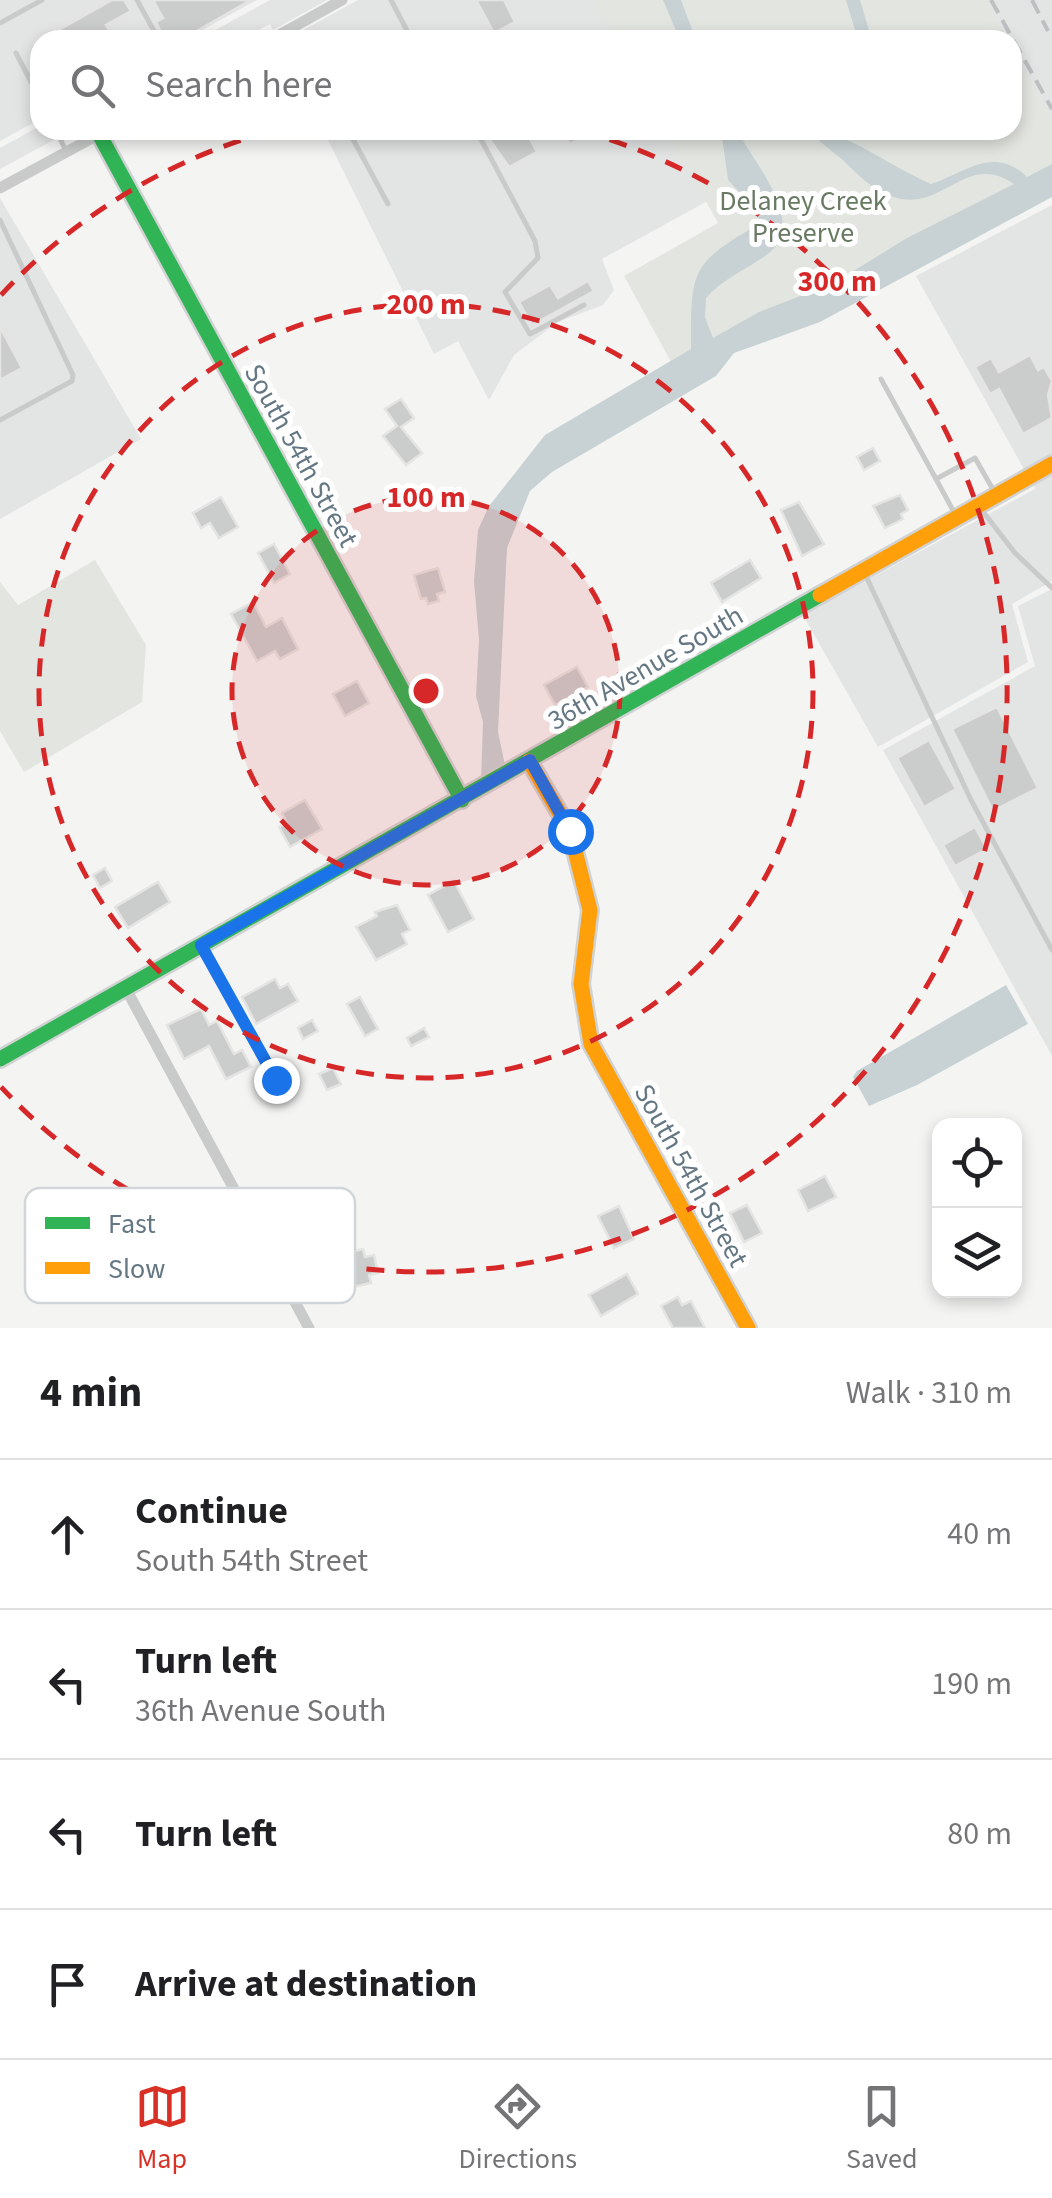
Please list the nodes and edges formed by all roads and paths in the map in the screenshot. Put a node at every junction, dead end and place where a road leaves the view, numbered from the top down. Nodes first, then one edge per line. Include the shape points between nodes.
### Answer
1 (42, 0) edge
2 (137, 0) edge
3 (342, 0) edge
4 (391, 0) edge
5 (0, 23) edge
6 (292, 28) joint
7 (154, 30) edge
8 (288, 30) edge
9 (407, 30) edge
10 (16, 53) dead end
11 (30, 80) edge
12 (61, 140) edge
13 (89, 140) edge
14 (107, 140) edge
15 (353, 140) edge
16 (481, 140) edge
17 (67, 152) junction
18 (0, 188) edge
19 (388, 204) dead end
20 (0, 220) edge
21 (584, 305) dead end
22 (881, 379) dead end
23 (0, 420) edge
24 (1052, 464) edge
25 (936, 479) junction
26 (996, 496) junction
27 (978, 506) junction
28 (957, 518) junction
29 (863, 571) junction
30 (1052, 588) edge
31 (530, 760) junction
32 (462, 800) junction
33 (201, 945) junction
34 (1052, 950) edge
35 (124, 987) junction
36 (0, 1059) edge
37 (276, 1080) dead end
38 (233, 1188) edge
39 (295, 1303) edge
40 (309, 1328) edge
41 (748, 1328) edge

1 - 5 lane
2 - 7 lane
3 - 6 street
4 - 9 lane
6 - 8 street
10 - 11 lane
12 - 17 lane
13 - 17 street
14 - 32 street, South 54th Street
15 - 19 lane
16 - 21 lane via 535,241 538,258 505,292 530,334
17 - 18 street
20 - 23 lane via 73,375
22 - 25 lane
24 - 26 street, 36th Avenue South
25 - 26 lane via 975,458
25 - 28 lane
26 - 27 street, 36th Avenue South
27 - 28 street, 36th Avenue South
27 - 30 lane
28 - 29 street, 36th Avenue South
29 - 31 street, 36th Avenue South
29 - 34 lane via 970,800
31 - 32 street, 36th Avenue South
31 - 41 street, South 54th Street via 570,831 590,910 581,984 591,1044
32 - 33 street, 36th Avenue South
33 - 35 street, 36th Avenue South
33 - 37 lane
35 - 36 street, 36th Avenue South
35 - 38 street
39 - 40 street

